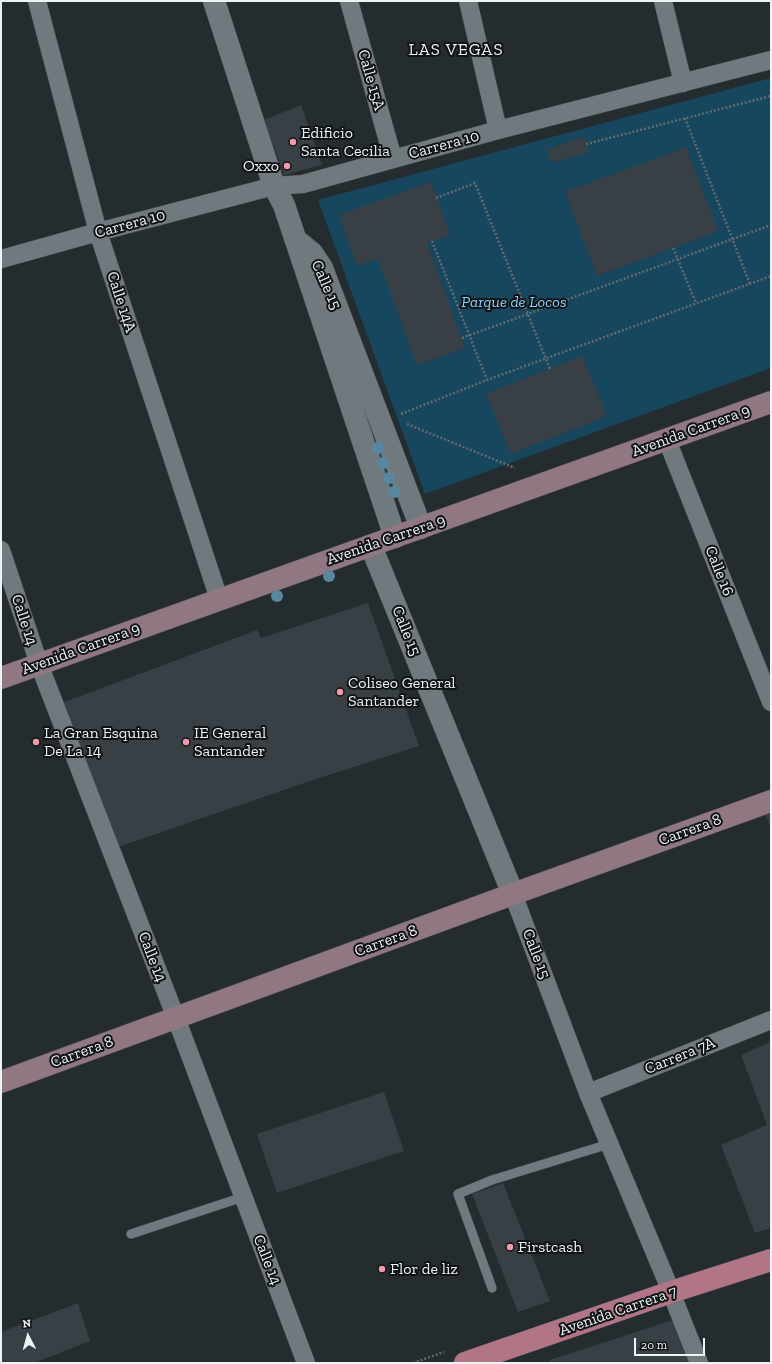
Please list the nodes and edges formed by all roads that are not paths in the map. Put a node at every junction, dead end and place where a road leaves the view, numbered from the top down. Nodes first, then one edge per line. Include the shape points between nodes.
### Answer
1 (38, 1) edge
2 (214, 1) edge
3 (349, 1) edge
4 (468, 1) edge
5 (663, 1) edge
6 (771, 60) edge
7 (683, 83) junction
8 (498, 130) junction
9 (393, 159) junction
10 (274, 186) junction
11 (98, 232) junction
12 (295, 240) junction
13 (1, 260) edge
14 (771, 402) edge
15 (667, 440) junction
16 (421, 528) junction
17 (395, 537) junction
18 (371, 546) junction
19 (1, 550) edge
20 (219, 599) junction
21 (38, 664) junction
22 (1, 678) edge
23 (771, 702) edge
24 (771, 801) edge
25 (513, 894) junction
26 (176, 1018) junction
27 (771, 1020) edge
28 (1, 1082) edge
29 (588, 1093) junction
30 (609, 1144) junction
31 (243, 1197) junction
32 (131, 1234) dead end
33 (771, 1260) edge
34 (492, 1288) dead end
35 (671, 1292) junction
36 (306, 1363) edge
37 (465, 1363) edge
38 (699, 1363) edge

1 - 11 street, Calle 14A
2 - 10 street
3 - 9 street, Calle 15A
4 - 8 street
5 - 7 street
6 - 7 street, Carrera 10
7 - 8 street, Carrera 10
8 - 9 street, Carrera 10
9 - 10 street, Carrera 10 via 303,184
10 - 11 street, Carrera 10
10 - 12 street via 284,205
11 - 13 street, Carrera 10
11 - 20 street, Calle 14A
12 - 16 street, Calle 15 via 312,253 322,268
12 - 17 street
14 - 15 main road, Avenida Carrera 9
15 - 16 main road, Avenida Carrera 9
15 - 23 street, Calle 16
16 - 17 main road, Avenida Carrera 9
17 - 18 main road, Avenida Carrera 9
18 - 20 main road, Avenida Carrera 9
18 - 25 street, Calle 15
19 - 21 street, Calle 14
20 - 21 main road, Avenida Carrera 9
21 - 22 main road, Avenida Carrera 9
21 - 26 street, Calle 14
24 - 25 main road, Carrera 8
25 - 26 main road, Carrera 8
25 - 29 street, Calle 15
26 - 28 main road, Carrera 8
26 - 31 street, Calle 14
27 - 29 street, Carrera 7A
29 - 30 street, Calle 15
30 - 34 lane via 492,1180 458,1194
30 - 35 street, Calle 15
31 - 32 lane
31 - 36 street, Calle 14
33 - 35 main road, Avenida Carrera 7
35 - 37 main road, Avenida Carrera 7
35 - 38 street, Calle 15

